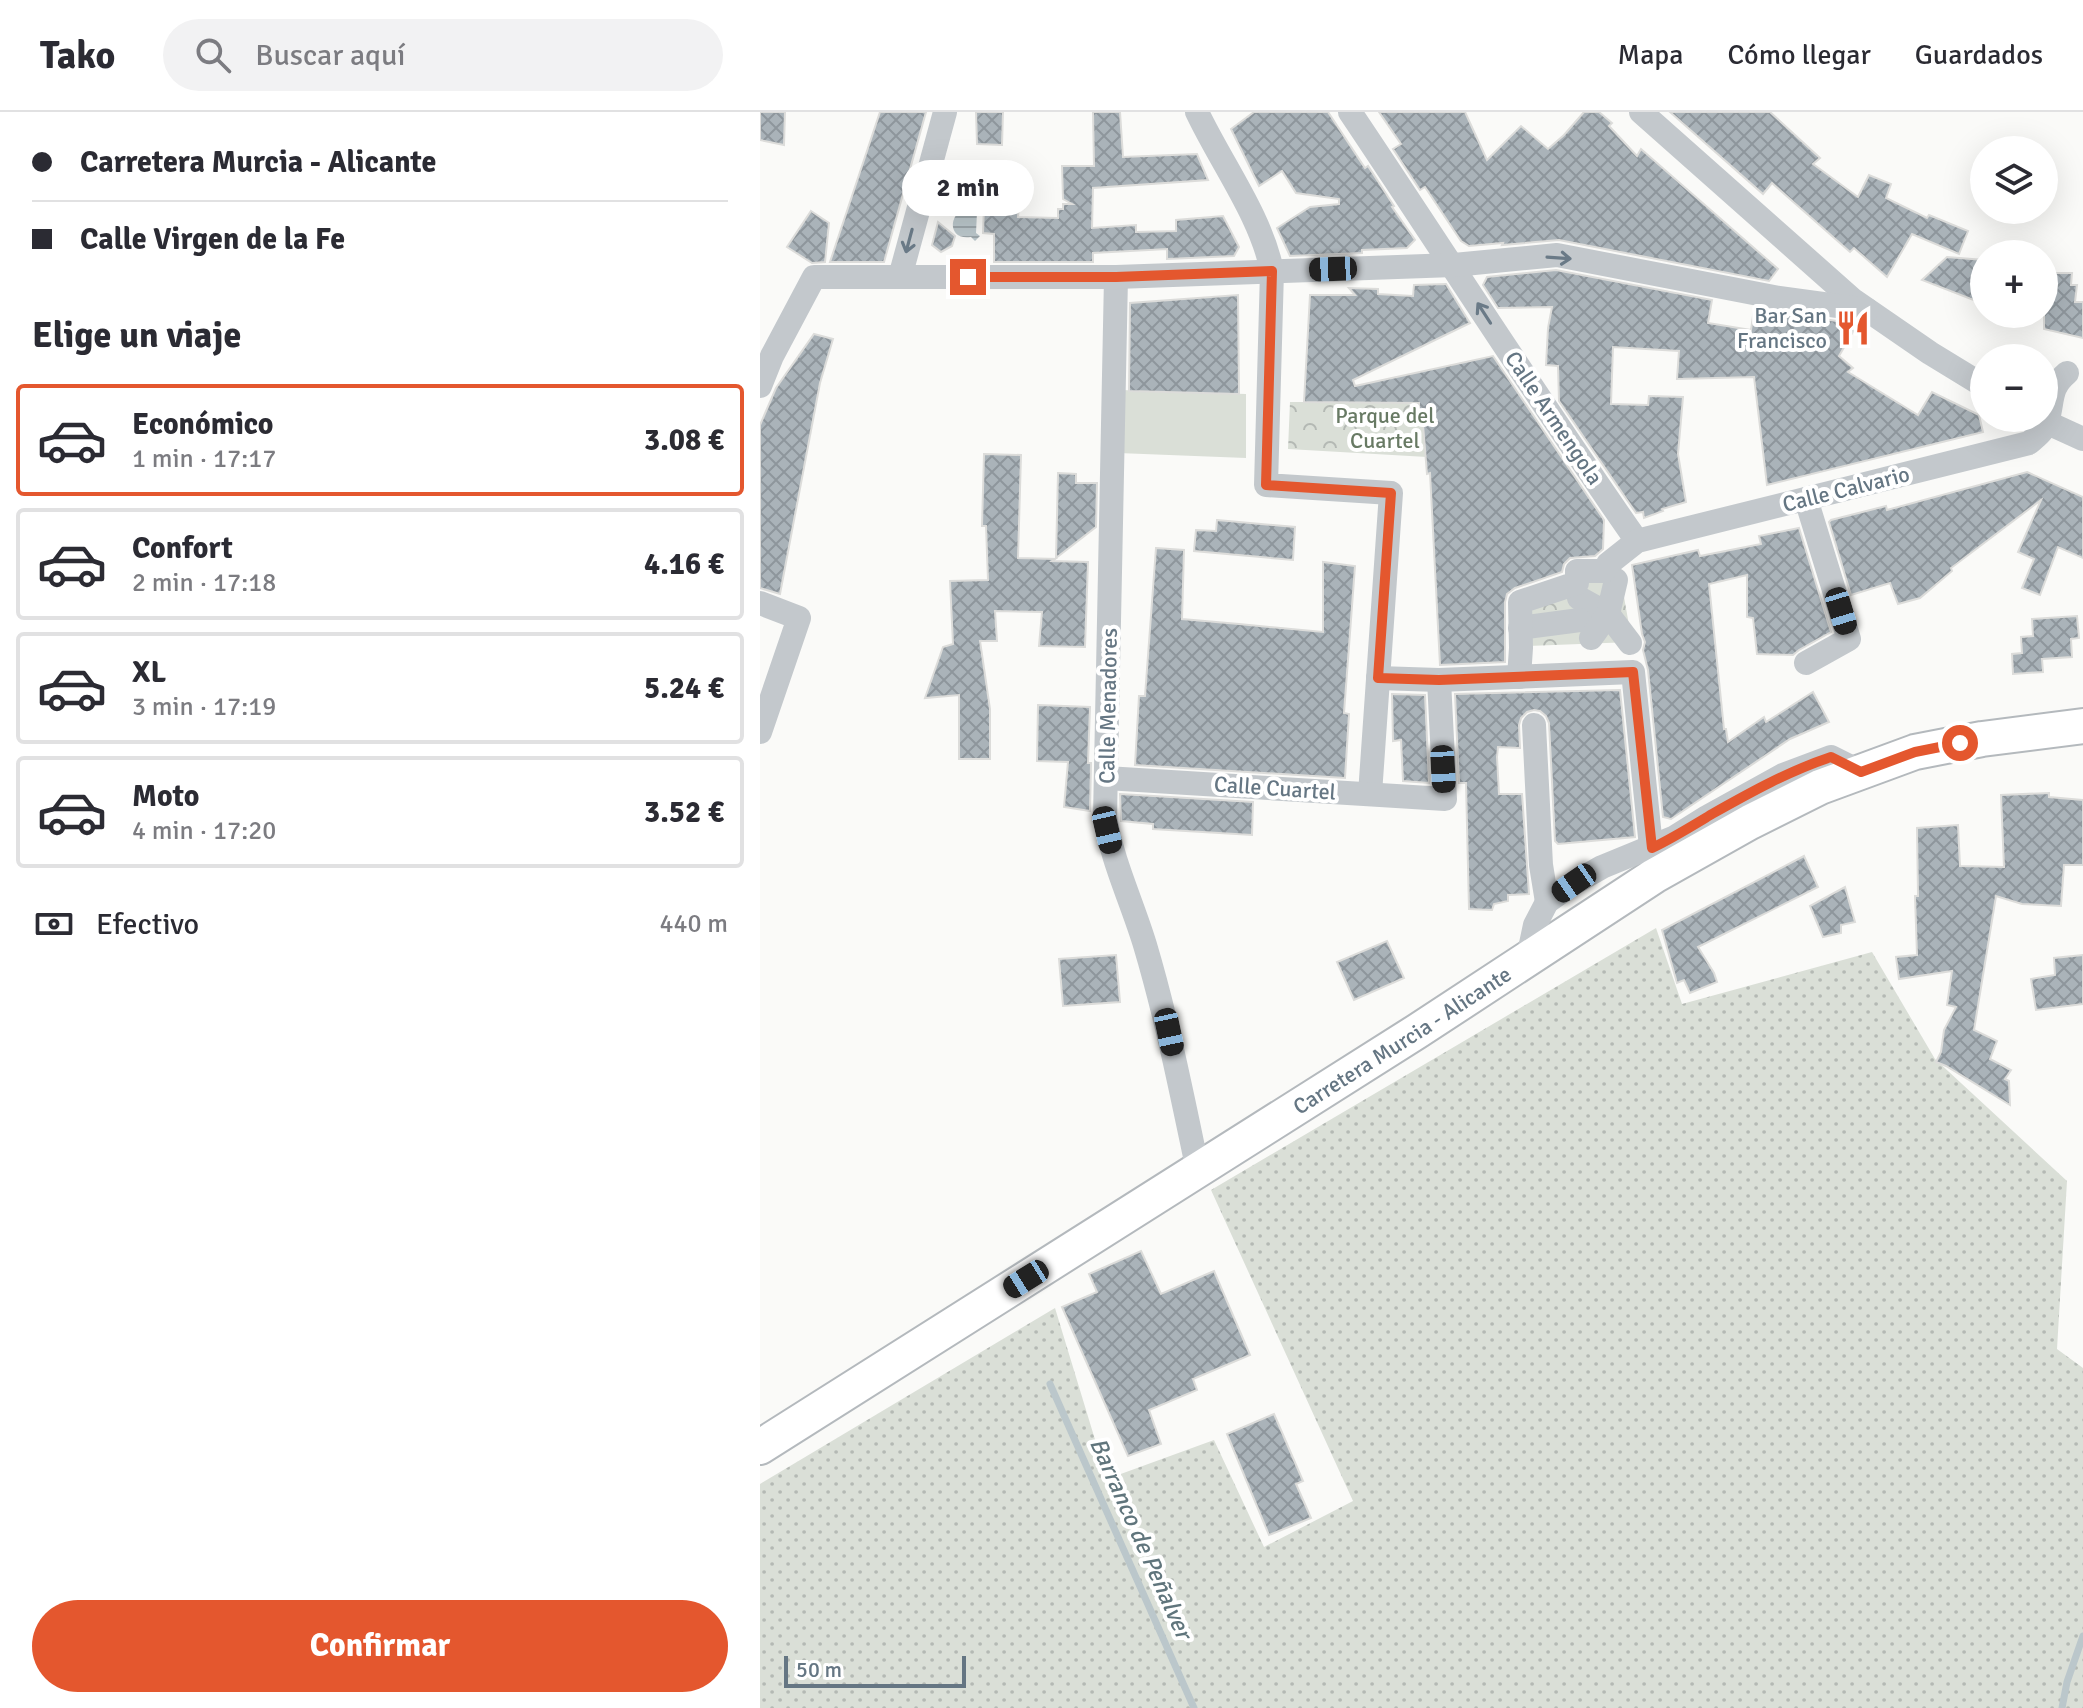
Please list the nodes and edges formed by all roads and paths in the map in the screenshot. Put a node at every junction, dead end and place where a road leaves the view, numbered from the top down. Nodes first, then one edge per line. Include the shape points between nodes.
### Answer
1 (945, 112) edge
2 (1197, 112) edge
3 (1350, 112) edge
4 (1641, 112) edge
5 (1454, 265) junction
6 (1272, 271) junction
7 (900, 277) junction
8 (1116, 277) junction
9 (1867, 310) junction
10 (766, 356) edge
11 (1970, 377) edge
12 (760, 386) edge
13 (2058, 428) edge
14 (2039, 432) edge
15 (2083, 439) edge
16 (1806, 499) junction
17 (1637, 541) junction
18 (760, 603) edge
19 (1520, 636) junction
20 (1630, 643) dead end
21 (1806, 663) dead end
22 (1519, 677) junction
23 (1378, 678) junction
24 (1439, 680) junction
25 (1534, 725) dead end
26 (2083, 726) edge
27 (760, 732) edge
28 (1106, 778) junction
29 (1370, 794) junction
30 (1653, 862) junction
31 (1547, 902) junction
32 (1528, 958) junction
33 (1198, 1171) junction
34 (760, 1447) edge

1 -> 7 street
2 - 6 street via 1268,249
3 - 5 street, Calle Armengola
4 - 9 street
5 - 6 street
5 -> 9 street via 1557,255
17 -> 5 street, Calle Armengola
6 - 8 street
6 - 23 street via 1266,485 1391,493
7 - 8 street
7 - 10 street via 814,277
8 - 28 street, Calle Menadores
9 - 11 street
10 - 12 street
13 - 15 street
14 - 16 street, Calle Calvario via 2029,443
16 - 17 street, Calle Calvario
16 - 21 street via 1849,639
17 - 19 street via 1604,571 1577,571 1577,583 1520,602
18 - 27 street via 799,618
19 - 20 street via 1587,614
19 - 22 street
22 - 24 street
22 - 30 street via 1633,672
23 - 24 street
23 - 29 street
24 - 29 street, Calle Cuartel via 1445,799
25 - 31 street
26 - 30 highway, Carretera Murcia - Alicante via 1915,752 1820,787
28 - 29 street, Calle Cuartel
28 - 33 street, Calle Menadores via 1107,830 1169,1032
30 - 31 street via 1602,867
30 - 32 highway, Carretera Murcia - Alicante
31 - 32 street
32 - 33 highway, Carretera Murcia - Alicante
33 - 34 highway, Carretera Murcia - Alicante

